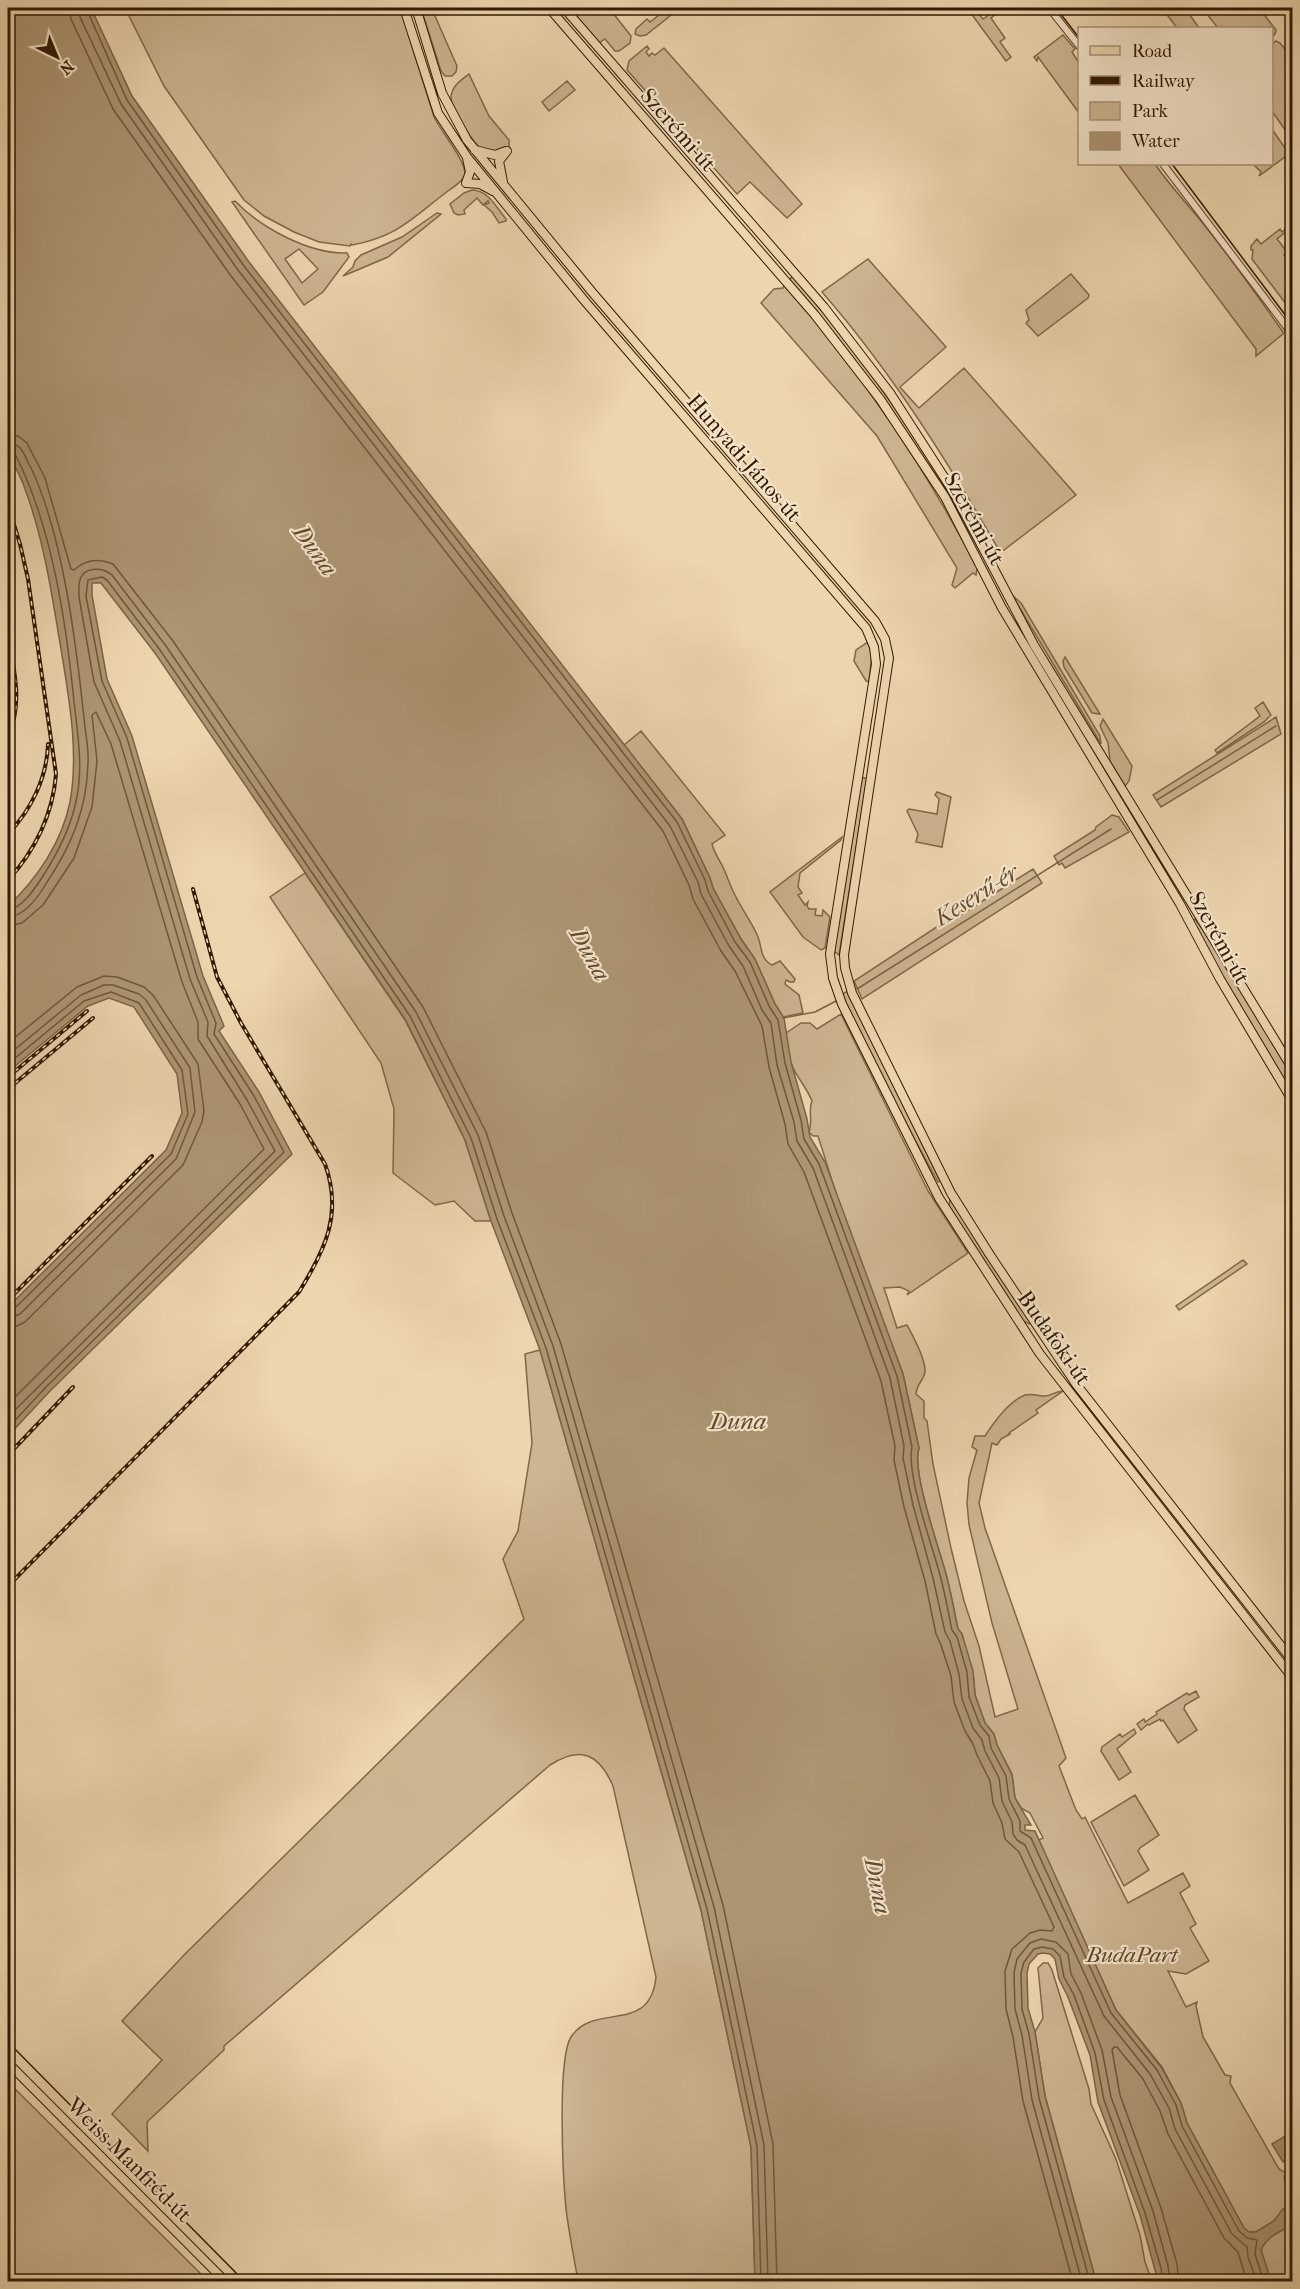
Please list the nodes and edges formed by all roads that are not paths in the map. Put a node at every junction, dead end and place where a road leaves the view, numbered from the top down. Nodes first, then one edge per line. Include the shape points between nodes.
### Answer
1 (404, 8) edge
2 (416, 8) edge
3 (549, 8) edge
4 (564, 8) edge
5 (1048, 8) edge
6 (1078, 45) edge
7 (475, 150) junction
8 (467, 157) junction
9 (1164, 165) edge
10 (504, 186) junction
11 (496, 193) junction
12 (592, 292) junction
13 (584, 299) junction
14 (1293, 334) edge
15 (672, 385) junction
16 (664, 393) junction
17 (697, 414) junction
18 (697, 431) junction
19 (717, 438) junction
20 (755, 482) junction
21 (747, 489) junction
22 (798, 531) junction
23 (789, 539) junction
24 (806, 541) junction
25 (797, 548) junction
26 (867, 632) junction
27 (886, 641) junction
28 (863, 744) junction
29 (876, 747) junction
30 (858, 773) junction
31 (871, 775) junction
32 (836, 987) joint
33 (1293, 1068) edge
34 (1293, 1100) edge
35 (951, 1193) junction
36 (939, 1198) junction
37 (1038, 1326) junction
38 (1027, 1334) junction
39 (1095, 1409) junction
40 (1087, 1415) junction
41 (1185, 1523) junction
42 (1177, 1529) junction
43 (1251, 1607) junction
44 (1250, 1623) junction
45 (1263, 1623) junction
46 (1259, 1635) junction
47 (1293, 1660) edge
48 (1293, 1677) edge
49 (8, 2063) edge
50 (226, 2282) edge

1 - 8 main road, Hunyadi János út via 438,113
2 - 7 main road, Hunyadi János út via 442,93 456,124
3 - 34 main road, Szerémi út via 815,315 886,407 945,497 1002,608
4 - 33 main road, Szerémi út via 824,307 890,393 952,491 1029,636
5 - 6 street
7 - 10 main road, Hunyadi János út
7 - 10 main road via 495,155 507,150 499,165
8 - 11 main road, Hunyadi János út
8 - 11 main road via 470,172 466,183 480,184
9 - 14 street
10 - 12 main road, Hunyadi János út
11 - 13 main road, Hunyadi János út
12 - 13 main road
12 - 15 main road, Hunyadi János út
13 - 16 main road, Hunyadi János út
15 - 16 main road
15 - 17 main road, Hunyadi János út
16 - 18 main road, Hunyadi János út
17 - 18 main road
17 - 19 main road, Hunyadi János út
18 - 19 main road
18 - 21 main road, Hunyadi János út
19 - 20 main road, Hunyadi János út
20 - 21 main road
20 - 22 main road, Hunyadi János út
21 - 23 main road, Hunyadi János út
22 - 23 main road
22 - 24 main road, Hunyadi János út
23 - 25 main road, Hunyadi János út
24 - 25 main road
24 - 27 main road, Hunyadi János út via 875,621
25 - 26 main road, Hunyadi János út
26 - 27 main road
26 - 28 main road, Hunyadi János út via 876,664
27 - 29 main road via 889,658
28 - 29 main road
28 - 30 main road, Hunyadi János út
29 - 31 main road
30 - 31 main road
30 - 32 main road, Hunyadi János út via 832,940
31 - 35 main road, Budafoki út via 845,969
32 - 36 main road, Budafoki út
35 - 36 main road
35 - 37 main road, Budafoki út
36 - 38 main road, Budafoki út
37 - 38 main road
37 - 39 main road, Budafoki út
38 - 40 main road, Budafoki út
39 - 40 main road
39 - 41 main road, Budafoki út
40 - 42 main road, Budafoki út
41 - 42 main road
41 - 43 main road, Budafoki út
42 - 44 main road, Budafoki út
43 - 44 main road
43 - 45 main road, Budafoki út
44 - 45 main road
44 - 46 main road, Budafoki út
45 - 46 main road
45 - 47 main road, Budafoki út
46 - 48 main road, Budafoki út
49 - 50 main road, Weiss Manfréd út

